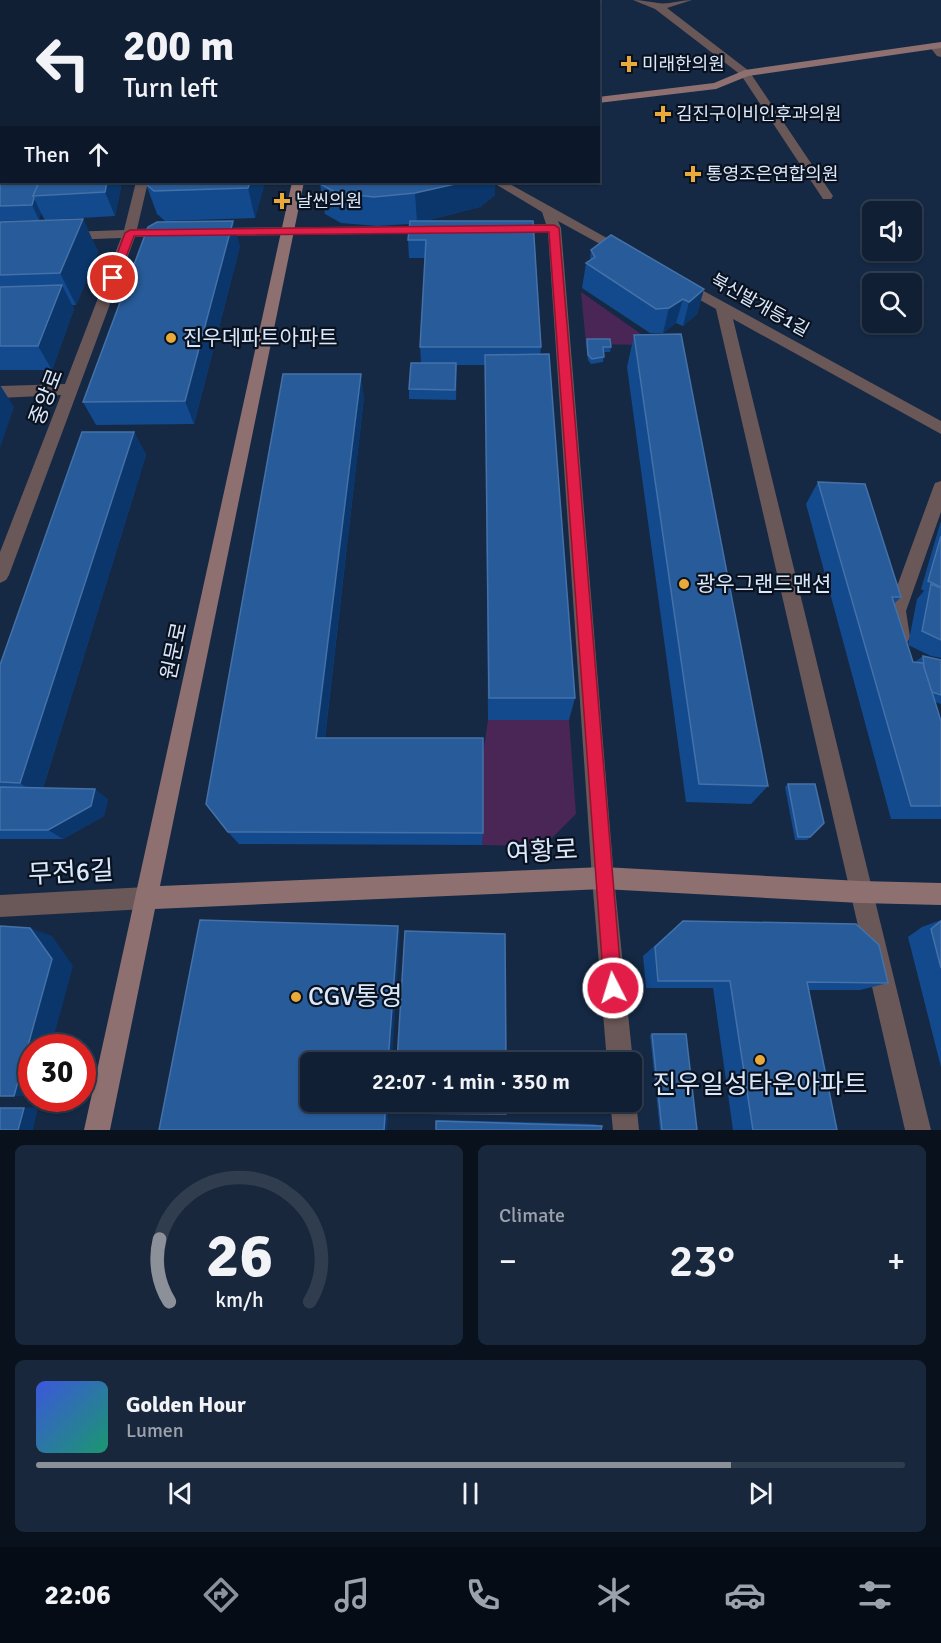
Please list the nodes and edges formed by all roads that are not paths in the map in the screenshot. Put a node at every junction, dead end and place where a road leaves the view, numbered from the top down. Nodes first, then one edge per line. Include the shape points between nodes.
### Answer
1 (638, 0) edge
2 (687, 0) edge
3 (659, 7) junction
4 (939, 49) edge
5 (745, 73) junction
6 (600, 100) edge
7 (142, 183) edge
8 (298, 183) edge
9 (500, 183) edge
10 (827, 196) dead end
11 (548, 209) junction
12 (554, 228) junction
13 (496, 229) edge
14 (450, 230) edge
15 (289, 231) junction
16 (130, 233) junction
17 (59, 236) edge
18 (641, 261) edge
19 (672, 278) edge
20 (723, 307) junction
21 (71, 389) junction
22 (0, 392) edge
23 (941, 428) edge
24 (941, 488) edge
25 (0, 575) edge
26 (903, 655) edge
27 (603, 878) junction
28 (860, 892) junction
29 (941, 894) edge
30 (146, 898) junction
31 (0, 906) edge
32 (619, 1052) edge
33 (624, 1112) edge
34 (97, 1130) edge
35 (626, 1130) edge
36 (918, 1130) edge

1 - 3 street
2 - 3 street
3 - 5 street
4 - 5 street
5 - 6 street via 716,86
5 - 10 street
7 - 16 street, 중앙로
8 - 15 street, 원문로
9 - 11 street
11 - 12 street
11 - 18 street
12 - 13 street
12 - 27 street
14 - 15 street
15 - 16 street
15 - 30 street, 원문로
16 - 17 street
16 - 21 street, 중앙로
19 - 20 street, 북신발개등1길
20 - 23 street, 북신발개등1길
20 - 28 street
21 - 22 street
21 - 25 street, 중앙로
24 - 26 street via 897,611
27 - 28 street, 여황로
27 - 30 street, 여황로
27 - 32 street
28 - 29 street, 여황로
28 - 36 street
30 - 31 street, 무전6길
30 - 34 street, 원문로
33 - 35 street

